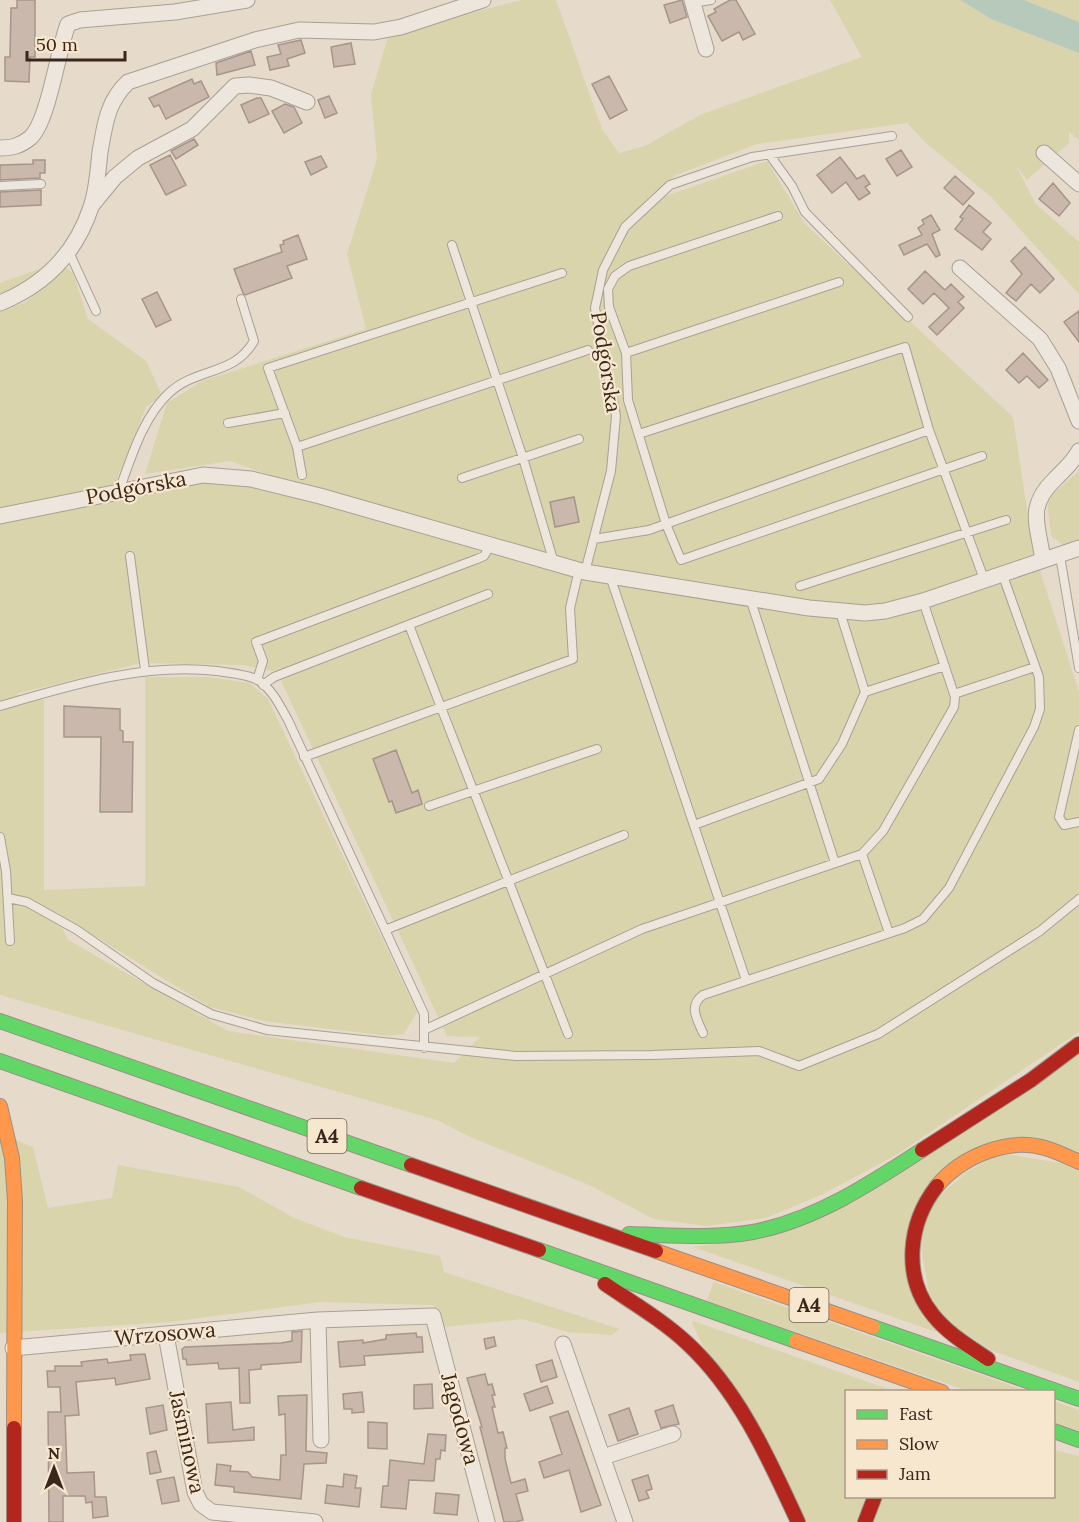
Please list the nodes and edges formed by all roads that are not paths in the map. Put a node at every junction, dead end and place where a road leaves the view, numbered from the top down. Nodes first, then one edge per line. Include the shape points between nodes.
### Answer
1 (247, 0) edge
2 (483, 0) edge
3 (711, 0) edge
4 (692, 1) edge
5 (706, 49) dead end
6 (307, 102) dead end
7 (892, 136) dead end
8 (0, 148) edge
9 (1044, 153) dead end
10 (770, 154) junction
11 (41, 184) dead end
12 (1079, 184) edge
13 (0, 186) edge
14 (92, 205) junction
15 (778, 216) dead end
16 (452, 245) dead end
17 (69, 252) junction
18 (960, 268) dead end
19 (562, 273) dead end
20 (839, 282) dead end
21 (241, 299) dead end
22 (472, 302) junction
23 (0, 303) edge
24 (96, 311) dead end
25 (908, 316) dead end
26 (588, 350) dead end
27 (626, 353) junction
28 (498, 380) junction
29 (285, 413) junction
30 (1079, 421) edge
31 (228, 423) dead end
32 (929, 430) junction
33 (639, 434) junction
34 (579, 439) dead end
35 (297, 447) junction
36 (1079, 451) edge
37 (982, 456) dead end
38 (524, 458) junction
39 (944, 469) junction
40 (302, 475) dead end
41 (462, 478) dead end
42 (118, 491) junction
43 (0, 516) edge
44 (1006, 520) dead end
45 (666, 524) junction
46 (967, 533) junction
47 (594, 539) junction
48 (491, 544) junction
49 (1079, 548) edge
50 (130, 556) dead end
51 (1060, 556) junction
52 (1043, 560) junction
53 (554, 563) junction
54 (582, 571) junction
55 (1002, 573) junction
56 (610, 576) junction
57 (984, 579) junction
58 (800, 586) dead end
59 (488, 594) dead end
60 (750, 598) junction
61 (923, 602) junction
62 (840, 612) junction
63 (408, 625) junction
64 (945, 666) junction
65 (1035, 667) junction
66 (1079, 668) edge
67 (145, 669) junction
68 (260, 682) junction
69 (865, 692) junction
70 (954, 694) junction
71 (0, 706) edge
72 (441, 708) junction
73 (1079, 730) edge
74 (597, 750) dead end
75 (304, 757) junction
76 (810, 784) junction
77 (473, 791) junction
78 (429, 806) dead end
79 (1079, 822) edge
80 (694, 825) junction
81 (624, 835) dead end
82 (0, 837) edge
83 (862, 854) junction
84 (835, 863) junction
85 (508, 881) junction
86 (8, 898) junction
87 (1079, 899) edge
88 (720, 902) junction
89 (385, 930) junction
90 (889, 933) junction
91 (10, 941) dead end
92 (544, 974) junction
93 (746, 980) junction
94 (0, 1021) edge
95 (424, 1030) junction
96 (703, 1033) dead end
97 (567, 1034) dead end
98 (1079, 1044) edge
99 (424, 1048) junction
100 (0, 1061) edge
101 (0, 1106) edge
102 (0, 1161) edge
103 (1079, 1162) edge
104 (11, 1222) junction
105 (602, 1233) junction
106 (574, 1263) junction
107 (433, 1316) joint
108 (318, 1320) junction
109 (166, 1335) junction
110 (563, 1344) dead end
111 (13, 1348) junction
112 (1016, 1378) junction
113 (7, 1388) edge
114 (936, 1390) edge
115 (1052, 1390) edge
116 (1055, 1391) edge
117 (1079, 1399) edge
118 (1055, 1432) edge
119 (673, 1434) dead end
120 (1055, 1437) edge
121 (321, 1440) dead end
122 (1079, 1440) edge
123 (603, 1457) junction
124 (875, 1498) edge
125 (14, 1522) edge
126 (315, 1522) edge
127 (487, 1522) edge
128 (625, 1522) edge
129 (798, 1522) edge
130 (865, 1522) edge

1 - 8 street via 68,24 41,121 31,137 14,148
2 - 14 street via 374,32 299,30 255,40 128,82 113,96
3 - 4 lane
4 - 5 street
6 - 14 street via 271,88 235,86 192,129 138,158
7 - 10 lane, Podgórska
9 - 12 street
10 - 25 lane via 805,212
10 - 47 lane, Podgórska via 670,186 625,227 603,270 595,308 615,416 611,471
11 - 13 lane
14 - 17 street
15 - 27 lane via 629,266 615,276 608,289 609,307
16 - 22 lane
17 - 23 street via 23,294
17 - 24 lane
18 - 30 street via 1040,339 1058,368
19 - 22 lane
20 - 27 lane
21 - 42 lane via 254,341 247,354 170,392 156,408
22 - 28 lane
22 - 29 lane via 268,368
26 - 28 lane
27 - 33 lane via 628,400
28 - 35 lane
28 - 38 lane
29 - 31 lane
29 - 35 lane
32 - 33 lane via 905,347
32 - 39 lane
32 - 45 lane
33 - 45 lane
34 - 38 lane
35 - 40 lane
36 - 52 street via 1038,498
37 - 39 lane
38 - 41 lane
38 - 53 lane
39 - 45 lane via 681,560
39 - 46 lane
42 - 43 street, Podgórska
42 - 48 street, Podgórska via 203,475 251,479
44 - 46 lane
45 - 47 lane
46 - 57 lane
46 - 58 lane
47 - 54 lane, Podgórska
48 - 53 street, Podgórska
48 - 68 lane via 484,556 477,559 256,642 263,661
49 - 51 street, Podgórska
50 - 67 lane
51 - 52 street, Podgórska
51 - 66 lane
52 - 55 street, Podgórska
53 - 54 street, Podgórska
54 - 56 street, Podgórska
54 - 72 lane via 570,608 573,659
55 - 57 street, Podgórska
55 - 65 lane
56 - 60 street, Podgórska
56 - 80 lane
57 - 61 street, Podgórska
59 - 63 lane
60 - 62 street, Podgórska
60 - 76 lane
61 - 62 street, Podgórska via 885,611
61 - 64 lane
62 - 69 lane
63 - 68 lane
63 - 72 lane
64 - 69 lane
64 - 70 lane
65 - 70 lane
65 - 90 lane via 1041,692 1034,727 949,888 923,919
67 - 68 lane via 193,669 236,674
67 - 71 lane
68 - 75 lane via 272,692
69 - 76 lane via 826,771
70 - 83 lane via 954,707 907,791 883,831
72 - 75 lane
72 - 77 lane
73 - 79 lane via 1059,817 1064,825
74 - 77 lane
75 - 89 lane
76 - 80 lane
76 - 84 lane
77 - 78 lane
77 - 85 lane
80 - 88 lane
81 - 85 lane
82 - 86 lane
83 - 84 lane
83 - 90 lane
84 - 88 lane
85 - 89 lane
85 - 92 lane
86 - 91 lane
86 - 99 lane via 27,902 153,983 211,1014 267,1030
87 - 99 lane via 1040,931 878,1034 799,1066 759,1051 516,1056
88 - 92 lane via 642,929
88 - 93 lane
89 - 95 lane via 424,1014
90 - 93 lane
92 - 95 lane
92 - 97 lane
93 - 96 lane via 695,1000 693,1009
94 - 105 main road, A4
95 - 99 lane
98 - 105 main road via 1029,1082 888,1172 791,1221 712,1236
100 - 106 main road, A4
101 - 104 main road via 12,1158
102 - 104 main road
103 - 112 main road via 1050,1147 1037,1145 1014,1143 981,1150 941,1179 926,1199 916,1223 913,1267 926,1305 960,1339
104 - 111 main road
105 - 112 main road, A4
106 - 114 main road, A4
106 - 129 main road via 661,1322 710,1368 754,1432
107 - 108 street, Wrzosowa
107 - 127 street, Jagodowa
108 - 109 street, Wrzosowa
108 - 121 street
109 - 111 street, Wrzosowa
109 - 126 street, Jaśminowa via 195,1492 201,1504 212,1512
110 - 123 street
111 - 113 main road
112 - 115 main road, A4
113 - 125 main road
116 - 117 main road, A4
118 - 122 main road
119 - 123 street
120 - 122 main road
123 - 128 street
124 - 130 main road

